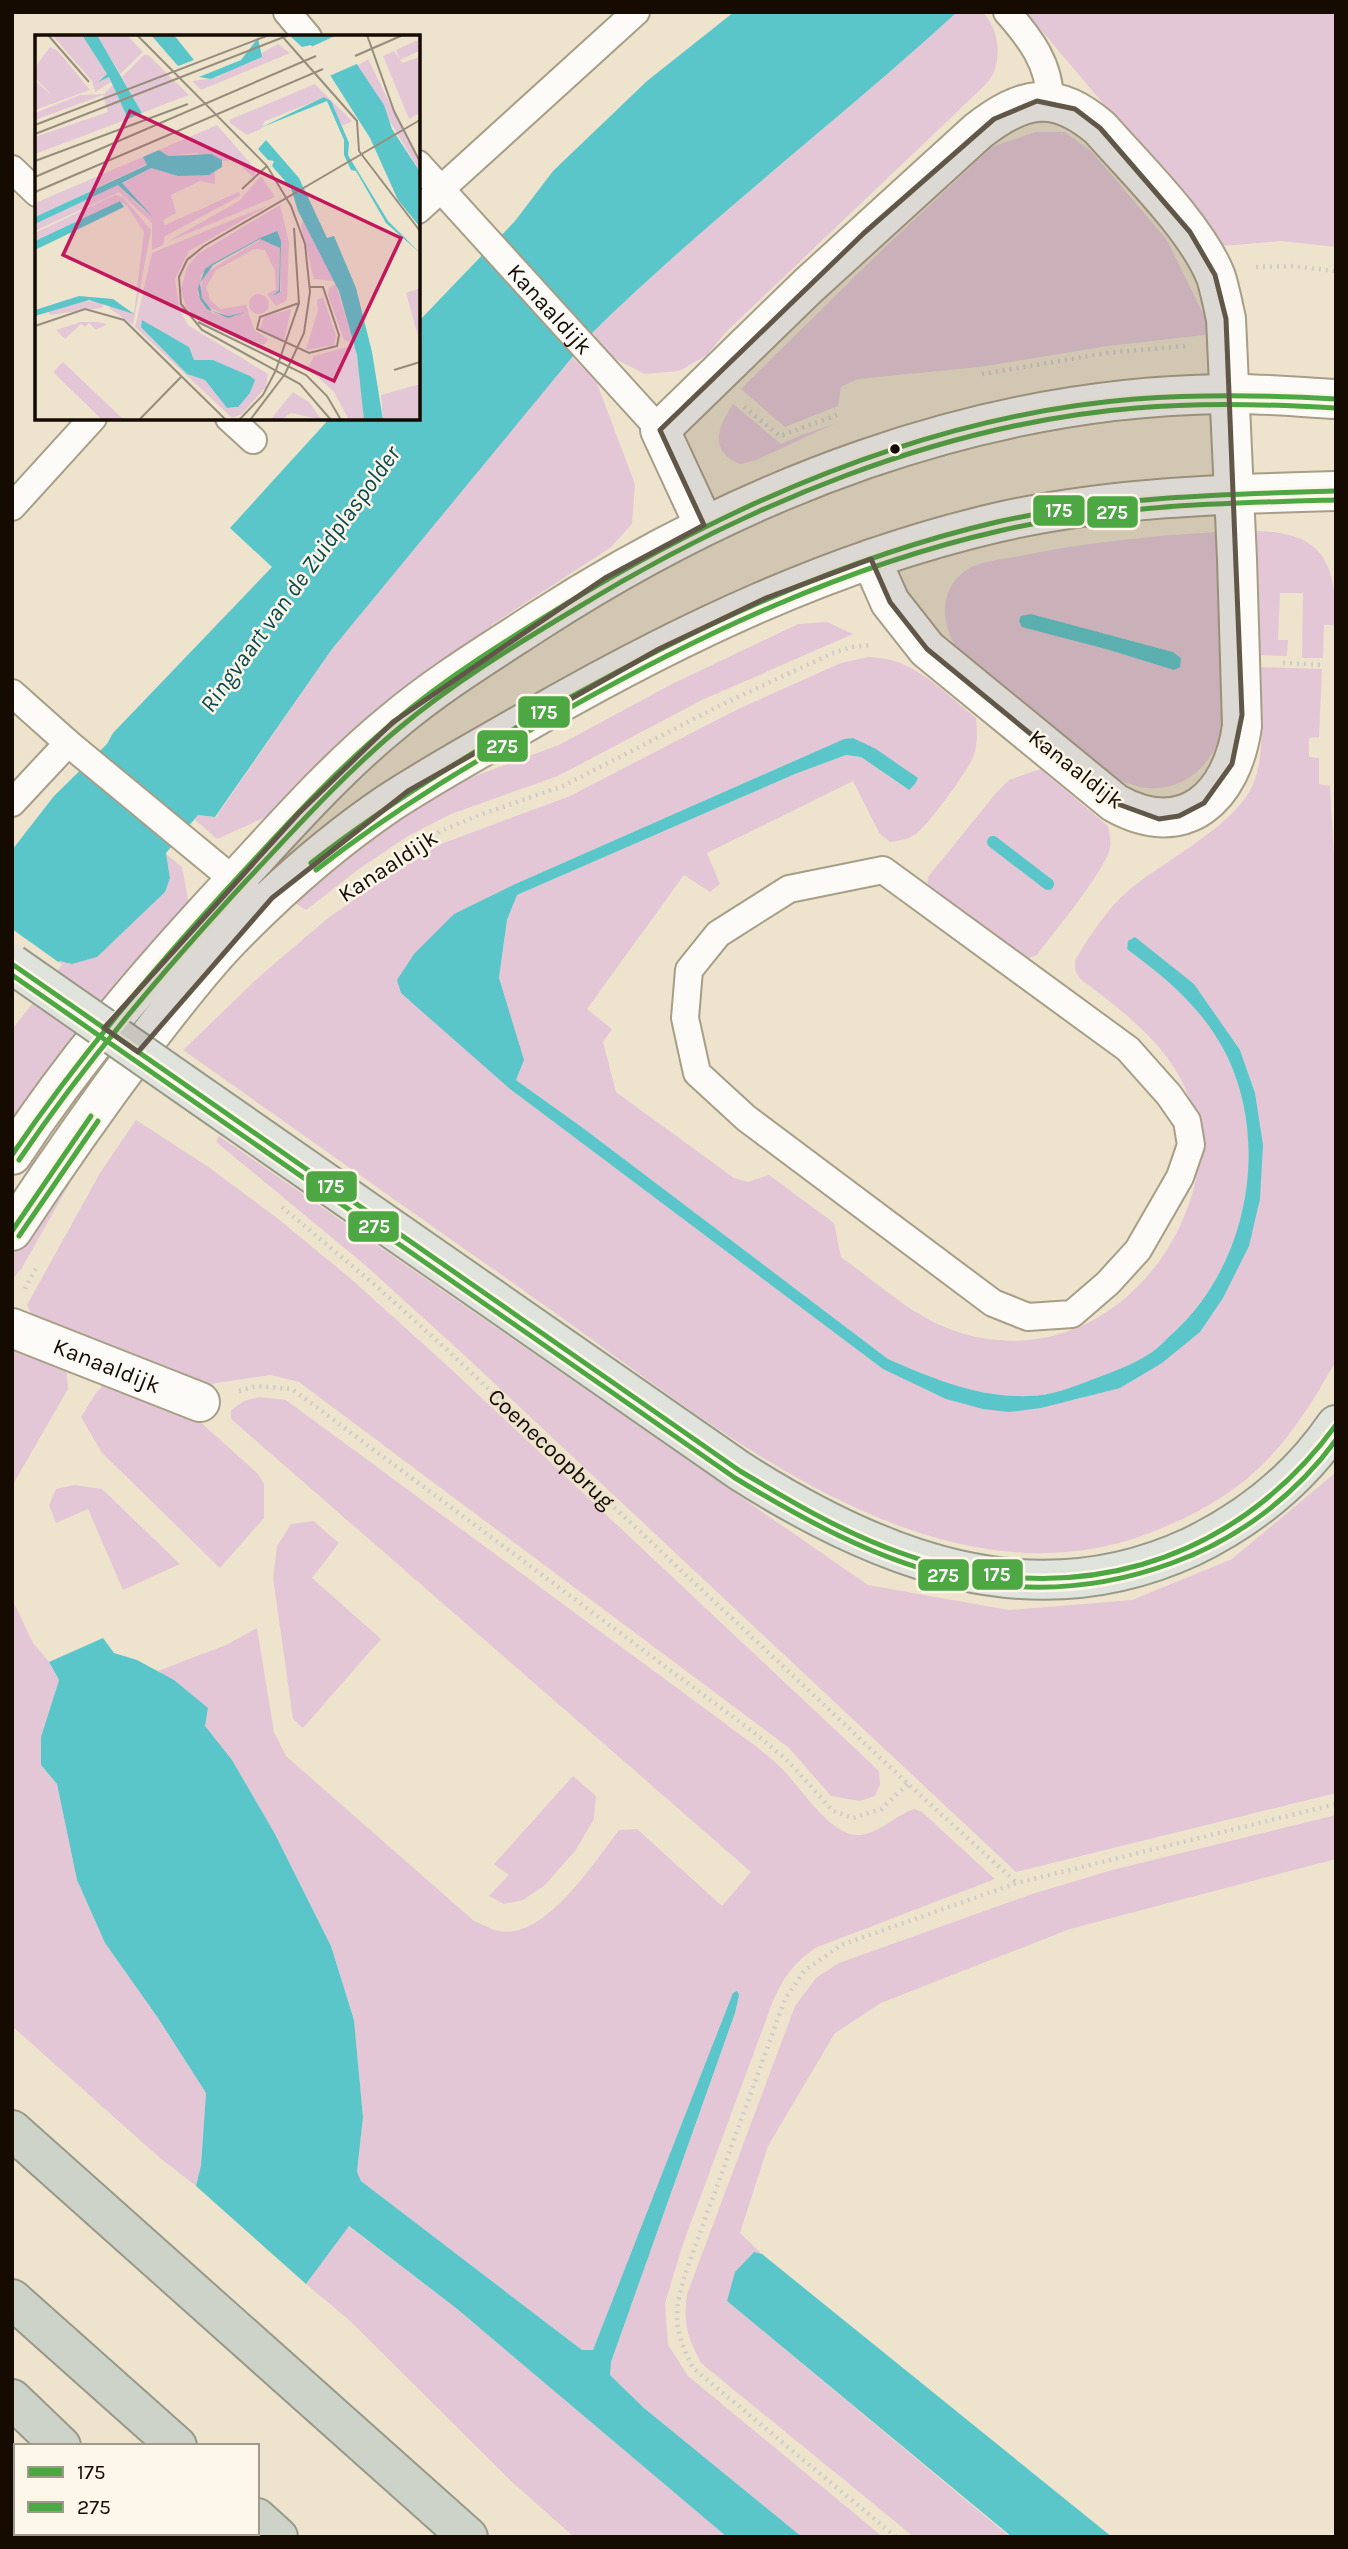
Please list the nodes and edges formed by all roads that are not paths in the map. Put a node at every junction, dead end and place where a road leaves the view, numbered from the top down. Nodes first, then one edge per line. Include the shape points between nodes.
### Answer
1 (287, 12) edge
2 (636, 12) edge
3 (1007, 12) edge
4 (306, 35) edge
5 (1050, 101) junction
6 (420, 166) edge
7 (12, 169) edge
8 (35, 190) edge
9 (440, 190) junction
10 (420, 208) edge
11 (1229, 393) junction
12 (1336, 399) edge
13 (91, 420) edge
14 (231, 420) edge
15 (660, 430) junction
16 (253, 440) dead end
17 (1336, 491) edge
18 (1234, 494) junction
19 (12, 507) edge
20 (704, 525) junction
21 (871, 559) junction
22 (12, 693) edge
23 (68, 743) junction
24 (12, 803) edge
25 (235, 881) junction
26 (265, 905) junction
27 (12, 964) edge
28 (1042, 984) joint
29 (12, 1155) edge
30 (12, 1231) edge
31 (17, 1312) edge
32 (200, 1402) road end
33 (1336, 1425) edge
34 (12, 2130) edge
35 (12, 2299) edge
36 (12, 2399) edge
37 (59, 2444) edge
38 (175, 2444) edge
39 (259, 2520) edge
40 (278, 2537) edge
41 (468, 2537) edge

1 - 4 lane
2 - 9 lane
3 - 5 lane via 1038,53
5 - 11 main road, Kanaaldijk via 1075,109 1100,128 1190,232 1215,275 1226,319
5 - 15 main road via 1023,104 994,119 941,163
6 - 9 lane, Kanaaldijk
7 - 8 lane
9 - 10 lane
9 - 15 lane, Kanaaldijk
11 - 12 main road
11 - 18 main road, Kanaaldijk
11 - 20 main road via 1087,406 951,433 822,474
13 - 19 lane
14 - 16 lane
15 - 20 main road, Kanaaldijk
17 - 18 main road, Kanaaldijk
18 - 21 main road, Kanaaldijk via 1136,500 1032,516
18 - 21 main road, Kanaaldijk via 1242,726 1229,772 1213,795 1188,813 1170,818 1149,817 1115,803 932,654 890,602
20 - 25 main road via 605,578 404,713 330,781
21 - 26 main road, Kanaaldijk via 711,623 522,724 373,814
22 - 23 lane
23 - 24 lane
23 - 25 lane
25 - 26 lane
25 - 29 main road via 120,1008
26 - 30 main road, Kanaaldijk via 171,1009
27 - 33 main road, bridge via 740,1471 834,1525 916,1560 971,1574 1040,1581 1105,1574 1153,1562 1200,1542 1256,1508 1291,1479
28 - 28 lane via 1128,1049 1187,1121 1191,1145 1180,1177 1138,1250 1072,1314 1028,1317 993,1303 746,1118 697,1073 685,1018 689,970 718,934 789,889 883,870
31 - 32 main road, Kanaaldijk
34 - 41 highway
35 - 38 highway
36 - 37 highway
39 - 40 highway

